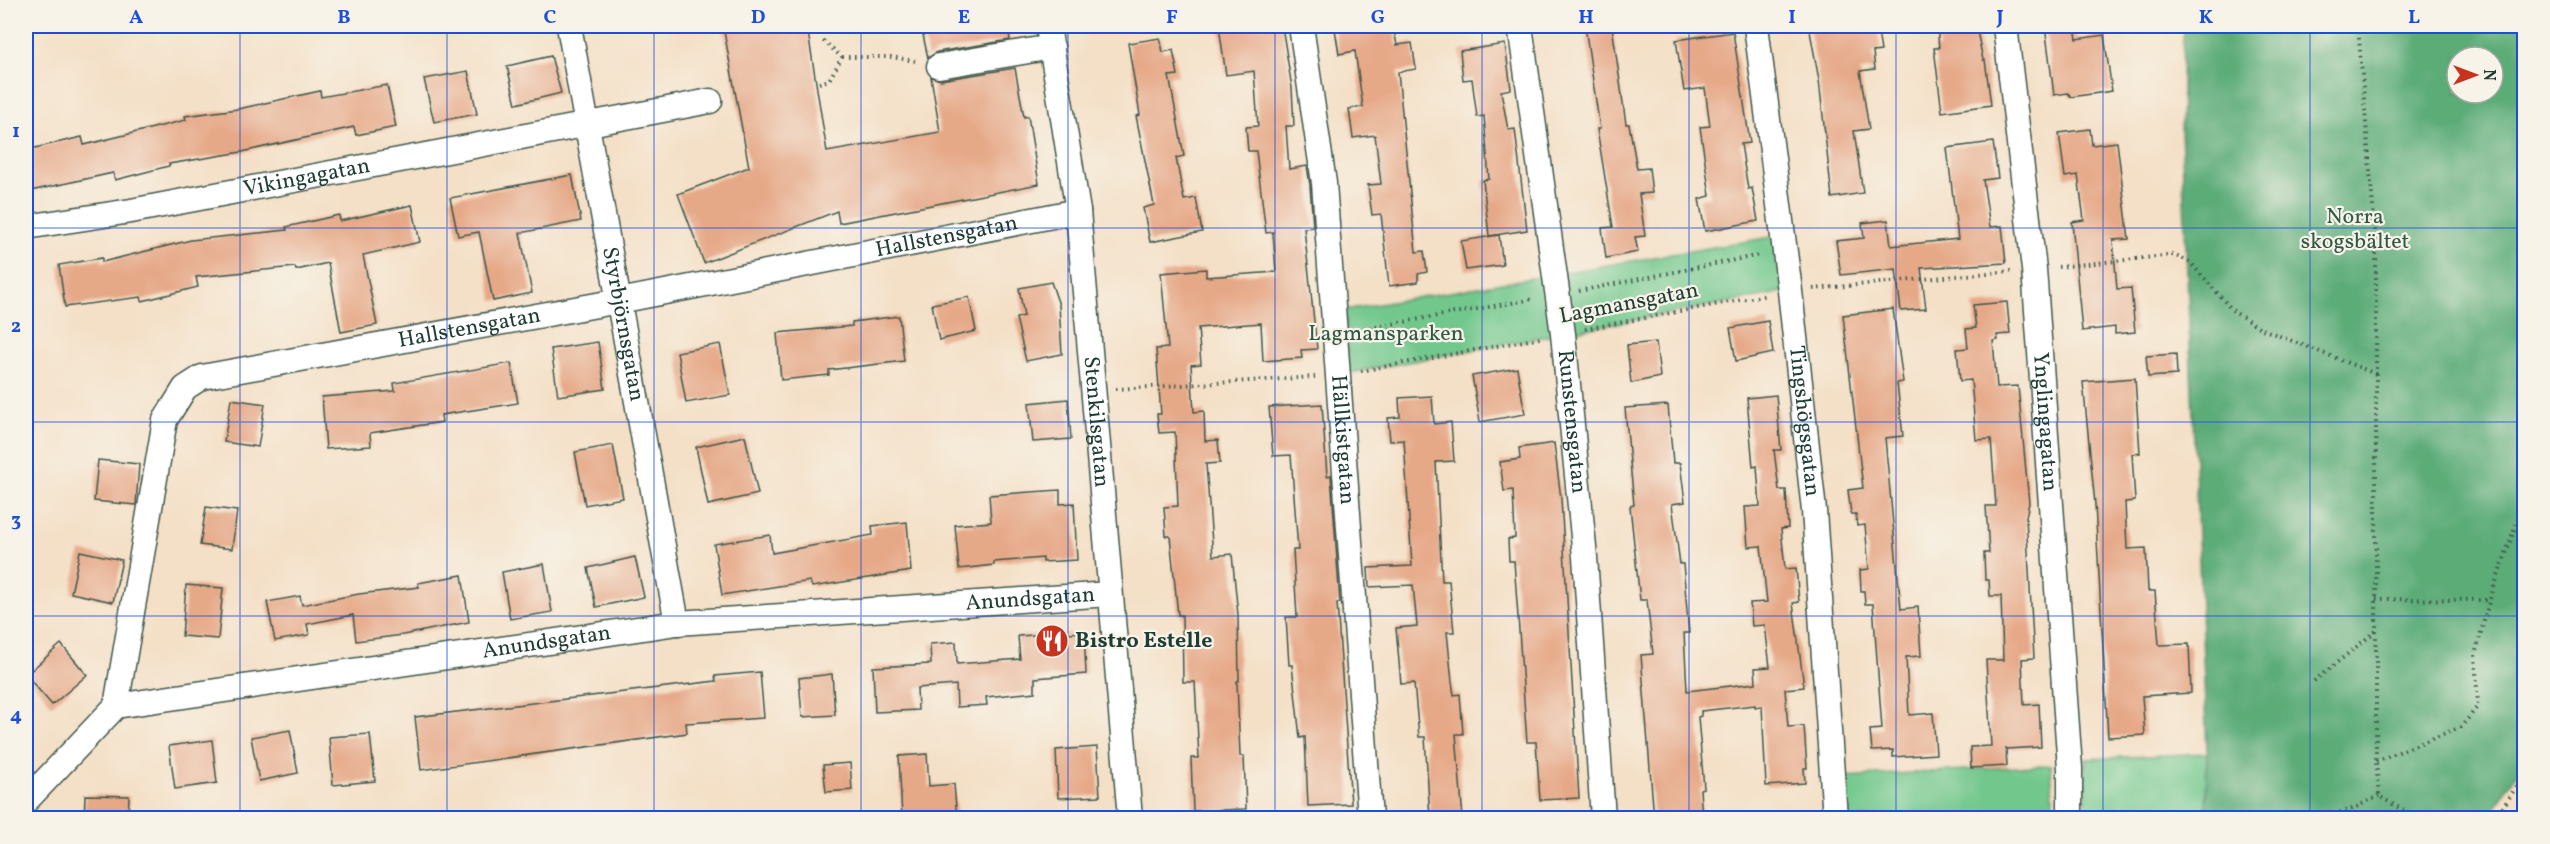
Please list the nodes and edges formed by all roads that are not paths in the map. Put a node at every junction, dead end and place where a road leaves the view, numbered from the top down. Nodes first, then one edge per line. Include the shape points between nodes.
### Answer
1 (569, 26) edge
2 (1301, 26) edge
3 (1520, 26) edge
4 (1756, 26) edge
5 (2005, 26) edge
6 (1050, 36) edge
7 (939, 66) road end
8 (710, 101) dead end
9 (586, 124) junction
10 (1078, 211) junction
11 (26, 226) edge
12 (619, 301) junction
13 (1110, 594) junction
14 (676, 623) junction
15 (116, 706) junction
16 (26, 801) edge
17 (1130, 819) edge
18 (1370, 819) edge
19 (1603, 819) edge
20 (1835, 819) edge
21 (2070, 819) edge

1 - 9 street, Styrbjörnsgatan
2 - 18 street, Hällkistgatan via 1324,183
3 - 19 street, Runstensgatan via 1563,333 1585,557
4 - 20 street, Tingshögsgatan via 1791,291 1814,511
5 - 21 street, Ynglingagatan via 2034,269 2070,768
6 - 7 street
6 - 10 street, Stenkilsgatan
8 - 9 street, Vikingagatan
9 - 11 street, Vikingagatan via 131,211
9 - 12 street, Styrbjörnsgatan
10 - 12 street, Hallstensgatan
10 - 13 street, Stenkilsgatan
12 - 14 street, Styrbjörnsgatan
12 - 15 street, Hallstensgatan via 202,378 185,388 165,420
13 - 14 street, Anundsgatan
13 - 17 street, Stenkilsgatan
14 - 15 street, Anundsgatan
15 - 16 street

